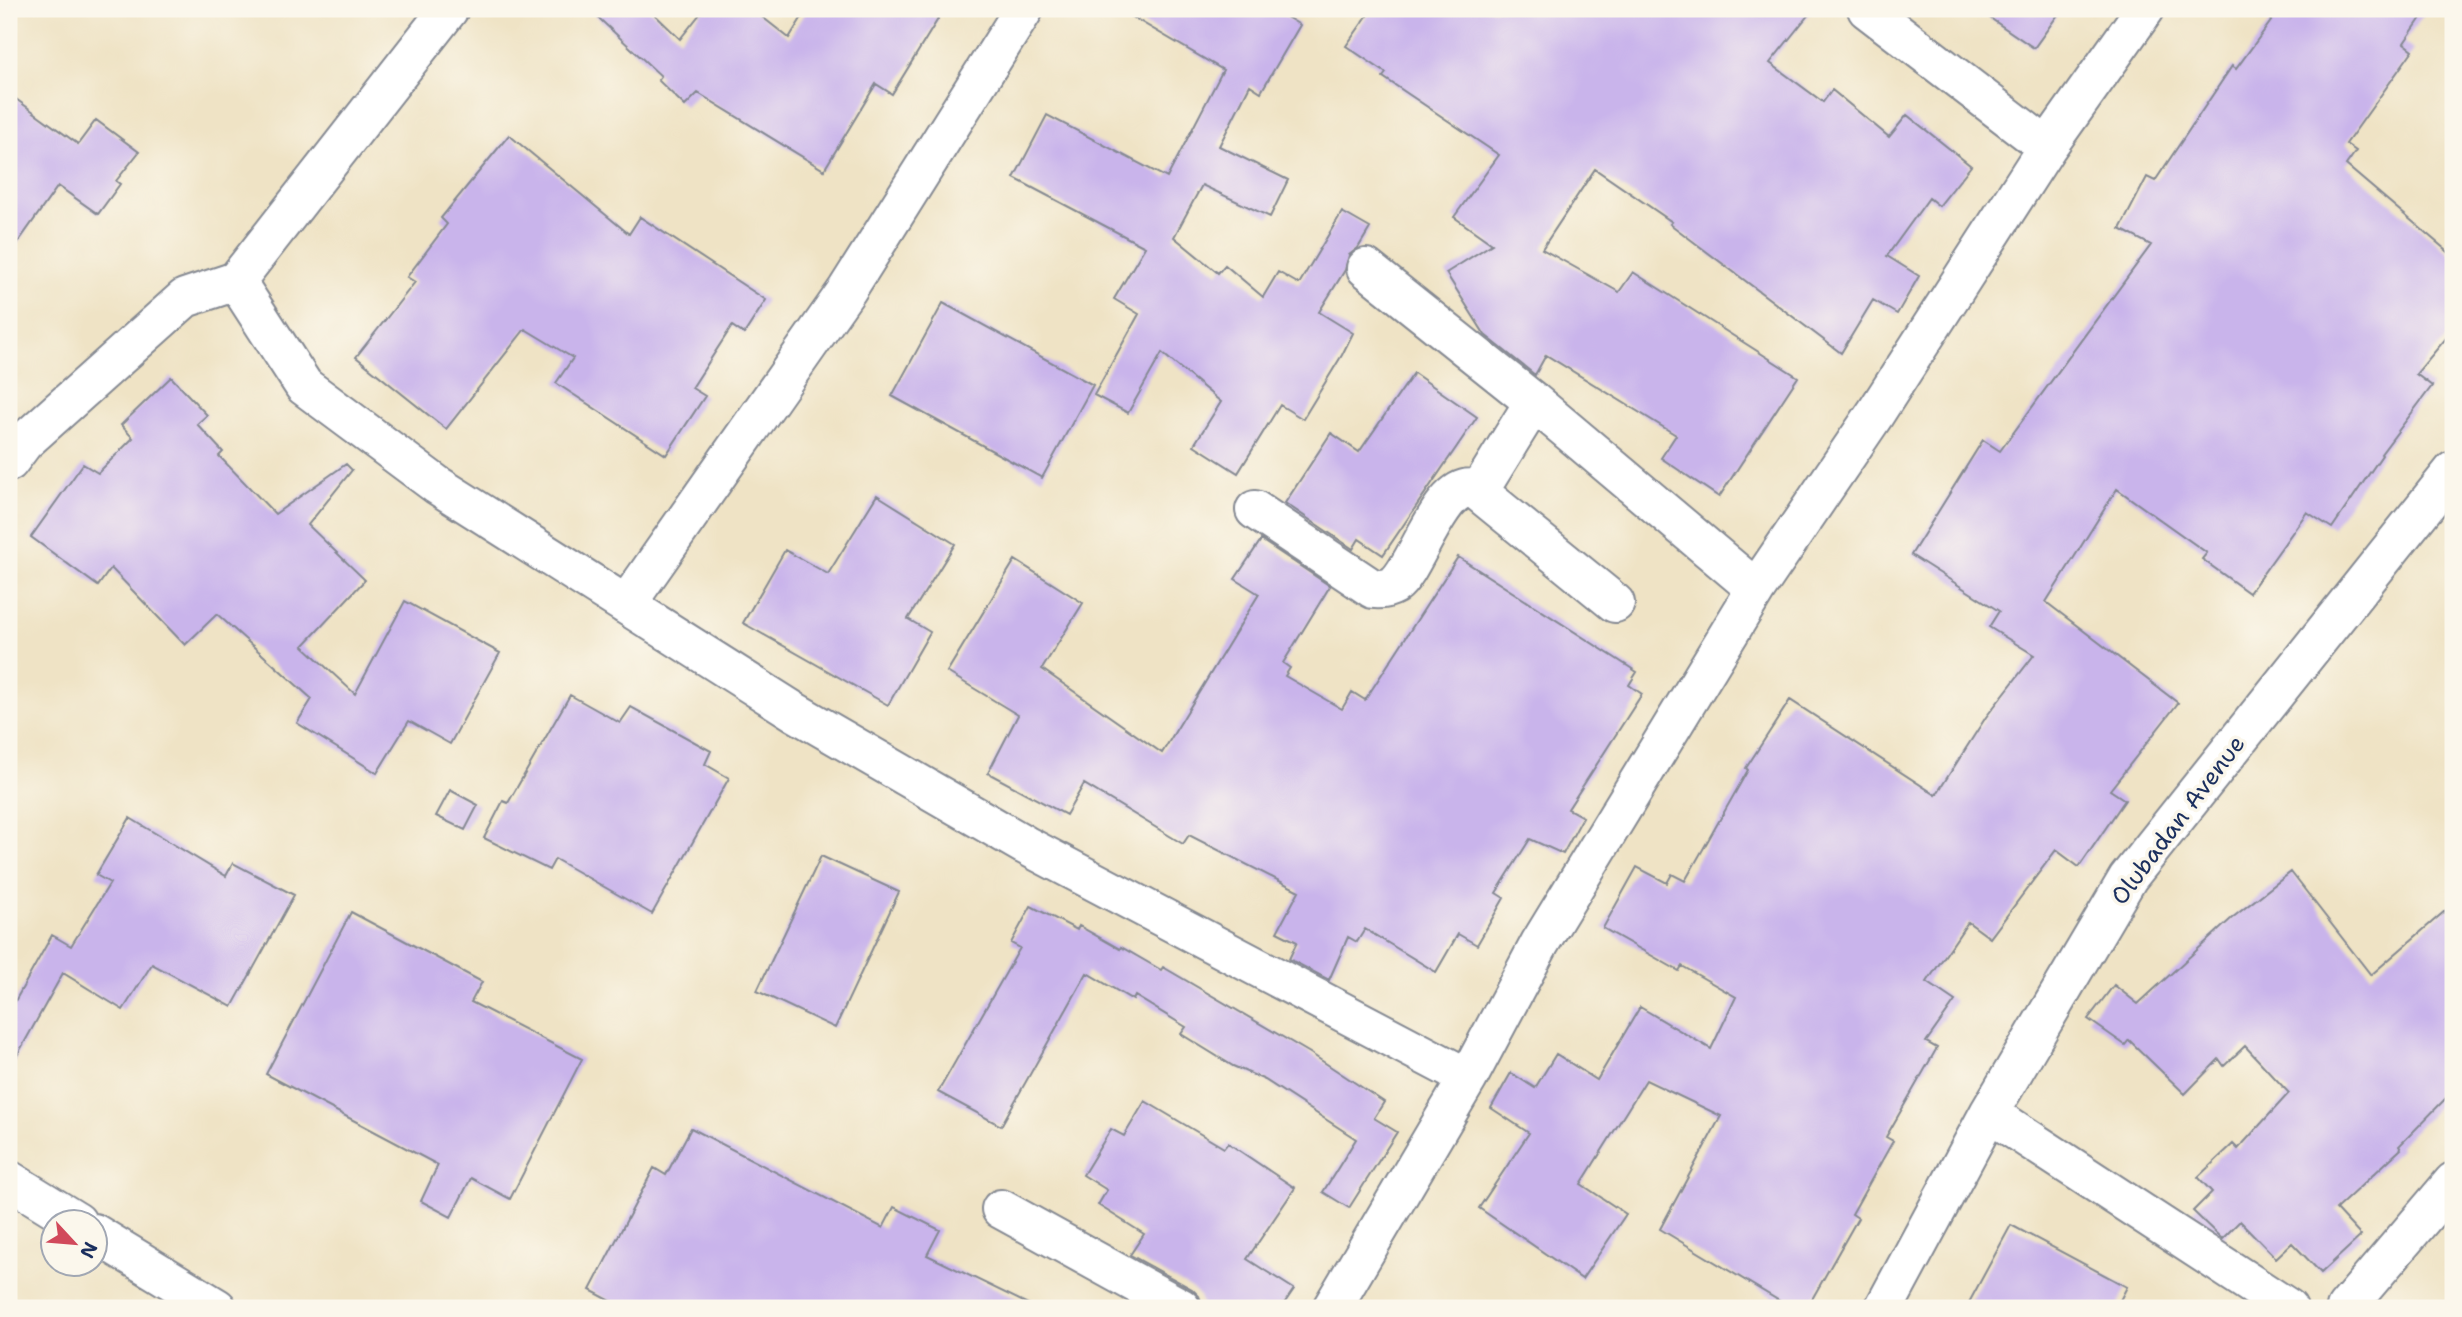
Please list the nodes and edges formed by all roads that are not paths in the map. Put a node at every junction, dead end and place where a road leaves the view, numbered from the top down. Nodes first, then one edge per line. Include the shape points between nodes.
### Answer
1 (449, 9) edge
2 (1024, 9) edge
3 (1867, 9) edge
4 (2145, 9) edge
5 (2047, 147) junction
6 (1366, 268) dead end
7 (236, 281) junction
8 (1534, 402) junction
9 (9, 462) edge
10 (2453, 471) edge
11 (1479, 491) junction
12 (1255, 510) dead end
13 (1756, 589) junction
14 (1615, 603) dead end
15 (626, 605) junction
16 (1468, 1078) junction
17 (1989, 1113) junction
18 (9, 1180) edge
19 (2453, 1182) edge
20 (53, 1208) edge
21 (1001, 1209) dead end
22 (108, 1242) edge
23 (217, 1308) edge
24 (1181, 1308) edge
25 (1332, 1308) edge
26 (1884, 1308) edge
27 (2288, 1308) edge
28 (2346, 1308) edge

1 - 7 street
2 - 15 street via 847,290
3 - 5 street
4 - 5 street
5 - 13 street
6 - 8 street
7 - 9 street via 185,298 24,442
7 - 15 street via 304,386 437,485
8 - 11 street
8 - 13 street
10 - 17 street, Olubadan Avenue via 2129,878
11 - 12 street via 1464,489 1442,507 1396,583 1382,590 1373,589
11 - 14 street
13 - 16 street via 1539,943
15 - 16 street via 796,712 1025,845
16 - 25 street
17 - 26 street, Olubadan Avenue
17 - 27 street
18 - 20 street
19 - 28 street
21 - 24 street
22 - 23 street

